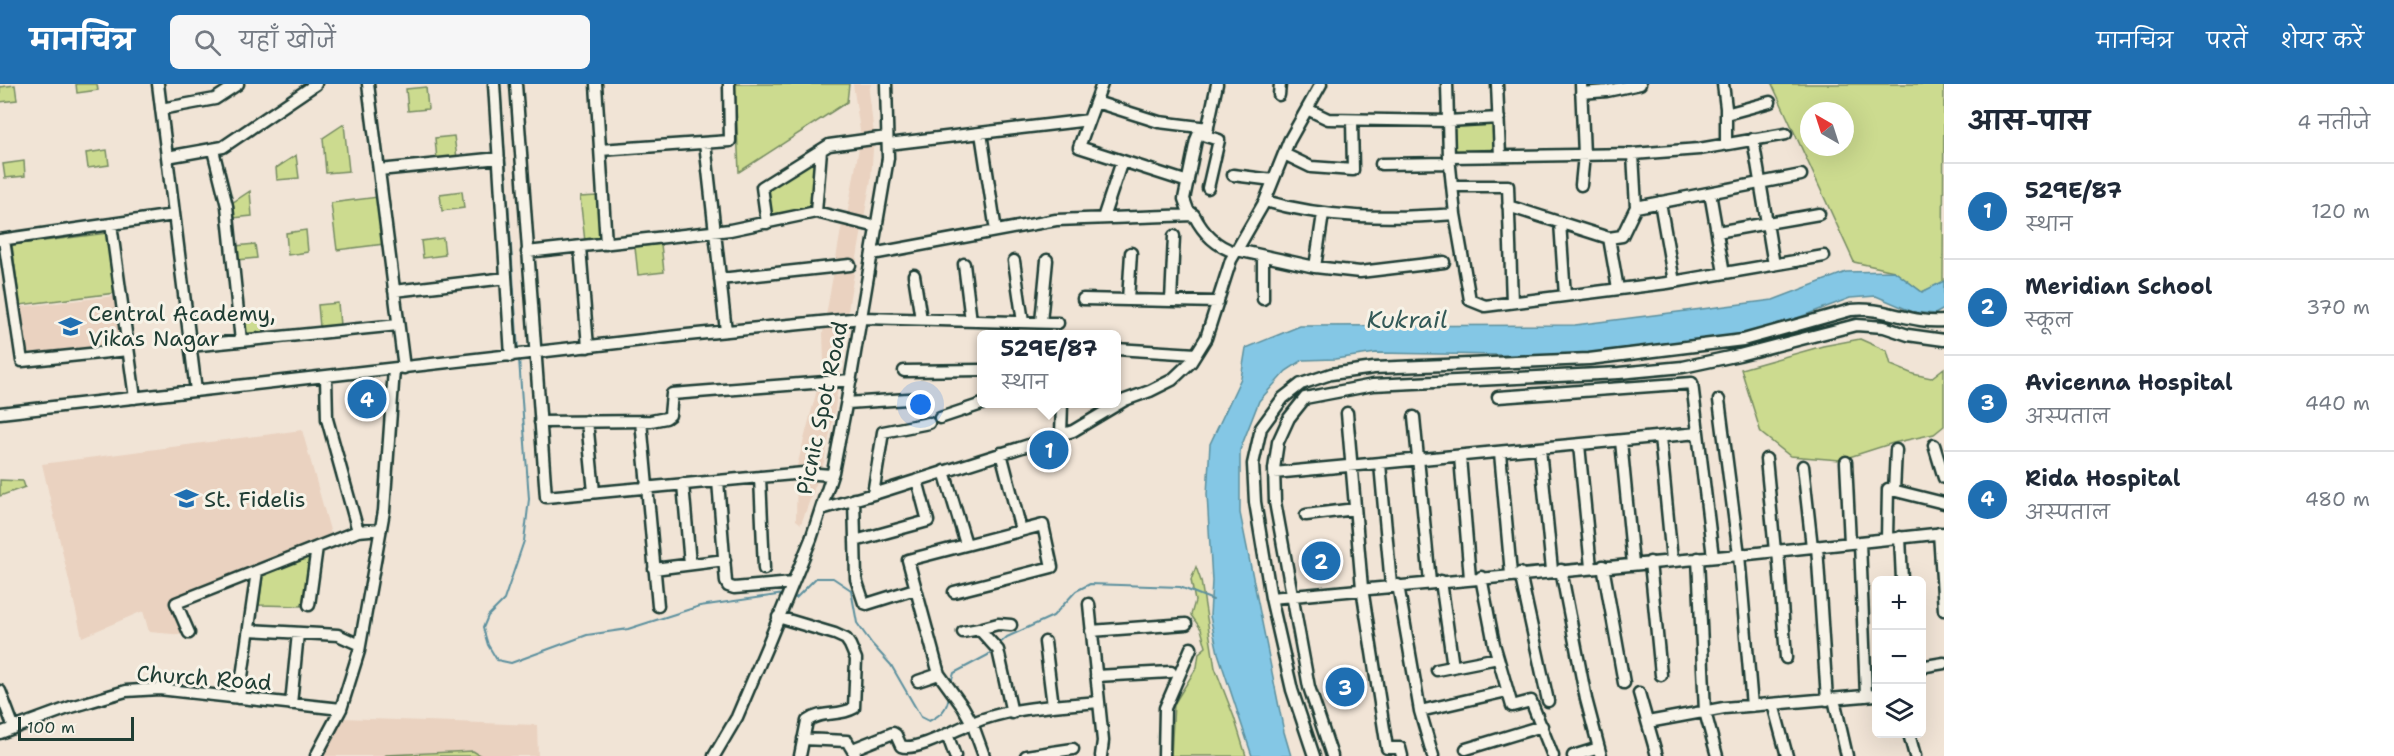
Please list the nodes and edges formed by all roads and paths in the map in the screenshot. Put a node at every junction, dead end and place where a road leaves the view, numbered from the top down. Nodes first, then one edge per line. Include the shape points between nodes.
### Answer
1 (158, 84) edge
2 (238, 84) edge
3 (368, 84) edge
4 (494, 84) edge
5 (516, 84) edge
6 (596, 84) edge
7 (729, 84) edge
8 (886, 84) edge
9 (1102, 84) edge
10 (1216, 84) edge
11 (1321, 84) edge
12 (1447, 84) edge
13 (1497, 84) edge
14 (1637, 84) edge
15 (1722, 84) edge
16 (313, 85) edge
17 (222, 89) edge
18 (1581, 89) edge
19 (1096, 102) junction
20 (1770, 102) dead end
21 (161, 109) junction
22 (1307, 109) junction
23 (1726, 114) junction
24 (1499, 118) junction
25 (1089, 120) junction
26 (1352, 120) junction
27 (1448, 121) junction
28 (1207, 131) junction
29 (981, 133) junction
30 (1786, 134) dead end
31 (1753, 139) junction
32 (888, 141) junction
33 (705, 143) junction
34 (1726, 144) junction
35 (213, 150) junction
36 (600, 150) junction
37 (821, 150) junction
38 (1284, 154) junction
39 (1633, 154) junction
40 (1584, 155) junction
41 (1500, 156) junction
42 (167, 157) junction
43 (498, 158) junction
44 (1449, 160) junction
45 (1122, 161) junction
46 (1381, 164) dead end
47 (379, 170) junction
48 (1233, 175) dead end
49 (1801, 175) dead end
50 (1273, 180) junction
51 (1188, 182) junction
52 (1761, 183) junction
53 (1581, 185) dead end
54 (1452, 186) junction
55 (1208, 188) dead end
56 (1710, 192) junction
57 (1265, 201) junction
58 (1660, 202) junction
59 (1508, 206) junction
60 (1636, 207) junction
61 (816, 212) junction
62 (1323, 213) junction
63 (1455, 214) junction
64 (1819, 214) dead end
65 (174, 215) junction
66 (1194, 215) junction
67 (1103, 218) junction
68 (1560, 222) junction
69 (766, 223) junction
70 (1767, 223) junction
71 (111, 224) junction
72 (877, 227) junction
73 (996, 231) junction
74 (715, 232) junction
75 (1717, 232) junction
76 (1174, 236) dead end
77 (1610, 238) junction
78 (2, 240) edge
79 (606, 244) junction
80 (580, 247) junction
81 (1236, 251) junction
82 (527, 252) junction
83 (1131, 253) dead end
84 (872, 254) junction
85 (1263, 256) junction
86 (1824, 256) dead end
87 (1047, 260) dead end
88 (1014, 261) dead end
89 (1444, 262) dead end
90 (964, 264) dead end
91 (850, 265) dead end
92 (1774, 265) junction
93 (1315, 267) junction
94 (1724, 273) junction
95 (914, 274) dead end
96 (506, 278) junction
97 (720, 279) junction
98 (1674, 282) junction
99 (1618, 289) junction
100 (394, 291) junction
101 (1565, 296) junction
102 (1083, 299) dead end
103 (1263, 299) dead end
104 (1128, 300) junction
105 (1171, 301) junction
106 (1218, 302) junction
107 (1512, 302) junction
108 (861, 318) junction
109 (921, 319) junction
110 (971, 321) junction
111 (1944, 321) edge
112 (1023, 322) junction
113 (1041, 322) junction
114 (1058, 323) dead end
115 (398, 325) junction
116 (726, 331) junction
117 (1944, 340) edge
118 (241, 341) junction
119 (190, 346) junction
120 (588, 346) junction
121 (1121, 349) edge
122 (128, 350) junction
123 (534, 353) junction
124 (1196, 354) junction
125 (516, 355) junction
126 (399, 369) junction
127 (977, 370) edge
128 (904, 371) dead end
129 (326, 377) junction
130 (851, 380) junction
131 (196, 392) junction
132 (1498, 397) dead end
133 (135, 398) junction
134 (923, 398) dead end
135 (1719, 400) dead end
136 (847, 403) junction
137 (1121, 403) edge
138 (977, 406) edge
139 (1062, 408) edge
140 (1113, 408) edge
141 (0, 413) edge
142 (1347, 413) dead end
143 (1414, 417) dead end
144 (940, 418) dead end
145 (641, 421) junction
146 (540, 422) junction
147 (587, 422) junction
148 (929, 423) dead end
149 (1698, 433) junction
150 (1061, 434) junction
151 (1660, 437) junction
152 (1620, 441) junction
153 (1579, 445) junction
154 (1934, 445) dead end
155 (1540, 449) junction
156 (1896, 450) dead end
157 (1001, 453) junction
158 (1500, 453) junction
159 (1460, 457) junction
160 (1766, 459) dead end
161 (1419, 460) junction
162 (1846, 462) dead end
163 (1380, 464) junction
164 (1803, 466) dead end
165 (1351, 467) junction
166 (944, 471) junction
167 (1274, 473) junction
168 (831, 475) junction
169 (760, 477) junction
170 (1944, 478) edge
171 (917, 480) junction
172 (718, 481) junction
173 (683, 484) junction
174 (647, 487) junction
175 (1894, 491) junction
176 (594, 492) junction
177 (873, 494) junction
178 (854, 500) junction
179 (1944, 504) edge
180 (820, 509) junction
181 (1355, 509) junction
182 (1306, 515) dead end
183 (381, 529) junction
184 (1021, 530) junction
185 (358, 531) junction
186 (1942, 533) edge
187 (1900, 537) junction
188 (1887, 539) junction
189 (855, 541) junction
190 (1855, 542) junction
191 (966, 544) junction
192 (1814, 547) junction
193 (317, 548) junction
194 (1776, 551) junction
195 (1739, 555) junction
196 (1713, 557) junction
197 (1698, 558) junction
198 (725, 560) junction
199 (1672, 560) junction
200 (1650, 562) junction
201 (690, 564) junction
202 (1633, 564) junction
203 (1603, 566) junction
204 (1591, 567) junction
205 (654, 569) junction
206 (764, 569) dead end
207 (1556, 570) junction
208 (257, 571) junction
209 (1515, 574) junction
210 (1902, 576) edge
211 (1476, 577) junction
212 (1436, 581) junction
213 (1395, 585) junction
214 (791, 586) junction
215 (1362, 588) junction
216 (915, 589) junction
217 (954, 592) dead end
218 (1291, 595) junction
219 (1271, 598) junction
220 (1089, 604) dead end
221 (309, 605) dead end
222 (658, 606) dead end
223 (1944, 610) edge
224 (778, 618) junction
225 (1186, 624) dead end
226 (1011, 625) dead end
227 (979, 629) junction
228 (249, 630) junction
229 (963, 632) dead end
230 (1091, 632) junction
231 (189, 633) dead end
232 (298, 633) junction
233 (1045, 642) dead end
234 (360, 645) junction
235 (1191, 648) dead end
236 (1498, 658) junction
237 (1785, 658) dead end
238 (1944, 663) edge
239 (1926, 666) edge
240 (1453, 667) junction
241 (1437, 670) dead end
242 (1171, 672) dead end
243 (939, 674) junction
244 (1661, 675) dead end
245 (1096, 676) junction
246 (918, 681) dead end
247 (1624, 683) dead end
248 (0, 691) edge
249 (1507, 691) junction
250 (1639, 693) dead end
251 (1871, 696) edge
252 (239, 698) junction
253 (1831, 699) junction
254 (1548, 700) dead end
255 (1099, 702) junction
256 (291, 704) junction
257 (1773, 704) junction
258 (1053, 706) junction
259 (1752, 706) junction
260 (340, 709) junction
261 (1420, 711) junction
262 (1705, 712) junction
263 (1012, 713) junction
264 (1648, 722) junction
265 (972, 723) junction
266 (1542, 726) junction
267 (14, 728) junction
268 (0, 733) edge
269 (947, 734) junction
270 (1910, 738) edge
271 (803, 739) junction
272 (922, 744) junction
273 (1073, 749) dead end
274 (1466, 749) dead end
275 (854, 752) edge
276 (1600, 752) edge
277 (1043, 755) edge
278 (316, 756) edge
279 (714, 756) edge
280 (800, 756) edge
281 (926, 756) edge
282 (956, 756) edge
283 (984, 756) edge
284 (1026, 756) edge
285 (1101, 756) edge
286 (1164, 756) edge
287 (1314, 756) edge
288 (1332, 756) edge
289 (1402, 756) edge
290 (1433, 756) edge
291 (1553, 756) edge
292 (1573, 756) edge
293 (1657, 756) edge
294 (1717, 756) edge
295 (1787, 756) edge
296 (1847, 756) edge
297 (1915, 756) edge

1 - 21 street
2 - 17 street
3 - 47 street
4 - 43 street
5 - 82 street
6 - 36 street
7 - 33 street via 730,141
8 - 32 street, Picnic Spot Road
9 - 19 street
10 - 28 street
11 - 22 street
12 - 27 street
13 - 24 street
14 - 18 street via 1607,91
15 - 23 street
16 - 35 street
17 - 21 street via 215,99
18 - 40 street
19 - 25 street
19 - 28 street via 1159,122
20 - 23 street
21 - 42 street
22 - 26 street via 1328,119
22 - 38 street
23 - 34 street
24 - 27 street
24 - 41 street
25 - 29 street
25 - 45 street via 1079,147
26 - 27 street
26 - 38 street via 1353,170 1311,167
27 - 44 street
28 - 51 street via 1199,133 1196,140
28 - 55 street via 1206,136 1219,140
29 - 32 street
29 - 73 street
30 - 31 street
31 - 34 street
31 - 52 street
32 - 37 street via 830,145
32 - 72 street, Picnic Spot Road
33 - 36 street
33 - 74 street
34 - 39 street
35 - 42 street
35 - 118 street via 227,206
36 - 79 street
37 - 61 street
37 - 69 street via 762,187
38 - 50 street
39 - 40 street
39 - 60 street
40 - 41 street
40 - 53 street
41 - 44 street
42 - 65 street
43 - 47 street
43 - 96 street
44 - 46 street
44 - 54 street
45 - 51 street
45 - 67 street
47 - 100 street
48 - 50 street
49 - 52 street
50 - 57 street
51 - 66 street via 1184,199
52 - 56 street
52 - 70 street
54 - 59 street via 1508,186
54 - 63 street
56 - 58 street
56 - 75 street
57 - 62 street
57 - 81 street
58 - 60 street
58 - 98 street
59 - 68 street
59 - 107 street
60 - 77 street via 1622,236
61 - 69 street
61 - 72 street
62 - 63 street
62 - 93 street
63 - 107 street via 1470,300 1485,306
64 - 70 street
65 - 71 street
65 - 119 street
66 - 67 street
66 - 81 street via 1202,231 1223,249
67 - 73 street via 1056,220
68 - 77 street
68 - 101 street
69 - 74 street
70 - 75 street
70 - 92 street
71 - 78 street
71 - 122 street
72 - 84 street, Picnic Spot Road
73 - 84 street
74 - 79 street
74 - 97 street
75 - 94 street
76 - 105 street
77 - 99 street
78 - 122 street via 22,361
79 - 80 street
80 - 82 street
80 - 120 street
81 - 85 street
81 - 106 street
82 - 123 street
83 - 104 street
84 - 108 street, Picnic Spot Road
85 - 93 street
85 - 103 street
86 - 92 street
87 - 113 street
88 - 112 street
89 - 93 street via 1360,272
90 - 110 street
91 - 97 street
92 - 94 street
94 - 98 street
95 - 109 street
96 - 100 street
96 - 125 street
97 - 116 street
98 - 99 street
99 - 101 street
100 - 115 street
101 - 107 street
102 - 104 street
104 - 105 street
105 - 106 street
106 - 124 street
108 - 109 street
108 - 116 street
108 - 130 street, Picnic Spot Road
109 - 110 street
110 - 112 street
111 - 219 street via 1914,320 1868,308 1743,340 1589,359 1374,368 1331,374 1301,384 1283,398 1261,429 1253,464 1255,502
112 - 113 street
113 - 114 street
115 - 118 street
115 - 126 street
116 - 120 street
117 - 167 street via 1856,325 1683,367 1339,390 1305,398 1289,418 1278,442
118 - 119 street
119 - 131 street
120 - 123 street
121 - 124 street
122 - 133 street
123 - 125 street
123 - 146 street
124 - 137 street via 1172,380
125 - 126 street
126 - 129 street
126 - 183 street
127 - 128 street
129 - 131 street
129 - 185 street via 327,419
130 - 136 street, Picnic Spot Road
130 - 145 street via 672,394 670,415
131 - 133 street
132 - 149 street via 1692,383
133 - 141 street
134 - 136 street
135 - 195 street
136 - 168 street, Picnic Spot Road
138 - 144 street
139 - 150 street
140 - 150 street
142 - 165 street
143 - 161 street
145 - 147 street
145 - 174 street
146 - 147 street
146 - 176 street via 546,496
147 - 176 street
148 - 177 street via 883,432
149 - 151 street
149 - 196 street
150 - 157 street
151 - 152 street
151 - 199 street
152 - 153 street
152 - 202 street
153 - 155 street
153 - 204 street
154 - 170 street
155 - 158 street
155 - 207 street
156 - 175 street
157 - 166 street
157 - 184 street
158 - 159 street
158 - 209 street
159 - 161 street
159 - 211 street
160 - 194 street
161 - 163 street
161 - 212 street
162 - 190 street
163 - 165 street
163 - 213 street
164 - 192 street
165 - 167 street
165 - 181 street
166 - 171 street
166 - 191 street
167 - 218 street via 1275,502
168 - 169 street
168 - 180 street, Picnic Spot Road
169 - 172 street
169 - 206 street
171 - 177 street
171 - 189 street via 928,521
172 - 173 street
172 - 198 street
173 - 174 street
173 - 201 street
174 - 176 street
174 - 205 street
175 - 179 street
175 - 188 street via 1887,489
177 - 178 street
178 - 180 street
178 - 189 street
180 - 214 street, Picnic Spot Road
181 - 182 street
181 - 215 street
183 - 185 street
183 - 234 street
184 - 191 street
184 - 217 street via 1043,525 1052,567
185 - 193 street
186 - 187 street
186 - 223 street
187 - 188 street
187 - 210 street
188 - 190 street
189 - 216 street via 856,579 865,604
190 - 192 street
190 - 251 street
191 - 216 street via 909,558
192 - 194 street
192 - 253 street
193 - 208 street
193 - 221 street
194 - 195 street
194 - 237 street
195 - 196 street
195 - 259 street
196 - 197 street
197 - 199 street
197 - 262 street
198 - 201 street
198 - 214 street via 726,582 731,588
199 - 200 street
200 - 202 street
200 - 244 street
201 - 205 street
202 - 203 street
203 - 204 street
203 - 247 street
204 - 207 street
205 - 222 street
207 - 209 street
207 - 276 street
208 - 228 street
208 - 231 street via 176,603
209 - 211 street
209 - 254 street
211 - 212 street
211 - 236 street
212 - 213 street
212 - 240 street
213 - 215 street
213 - 261 street
214 - 224 street, Picnic Spot Road
215 - 218 street
215 - 289 street via 1387,748 1400,748
216 - 243 street
218 - 219 street
218 - 288 street via 1309,687
219 - 287 street via 1292,690
220 - 230 street
224 - 271 street via 846,639 856,659 854,708 813,717 807,721
224 - 279 street, Picnic Spot Road via 737,717
225 - 230 street
226 - 227 street
227 - 229 street
227 - 263 street via 998,650
228 - 232 street
228 - 252 street
230 - 245 street
232 - 234 street via 338,635
232 - 256 street
233 - 258 street
234 - 260 street
235 - 286 street via 1165,708
236 - 240 street
236 - 249 street
238 - 239 street
240 - 241 street
242 - 245 street
243 - 246 street
243 - 265 street
245 - 255 street
248 - 267 street
249 - 261 street
249 - 266 street via 1512,706 1531,701
250 - 264 street
251 - 253 street
252 - 256 street, Church Road
252 - 267 street, Church Road via 159,689 126,691
253 - 257 street
253 - 296 street
255 - 258 street
255 - 285 street
256 - 260 street, Church Road
257 - 259 street
257 - 295 street
258 - 263 street
259 - 262 street
260 - 278 street
261 - 290 street
262 - 264 street
262 - 294 street
263 - 265 street
264 - 293 street
265 - 269 street
265 - 283 street
266 - 274 street
266 - 291 street
267 - 268 street, Church Road
269 - 272 street
269 - 282 street
270 - 297 street
271 - 275 street via 847,741
271 - 280 street
272 - 275 street via 902,747 893,733
272 - 281 street
273 - 277 street
276 - 292 street
277 - 284 street

